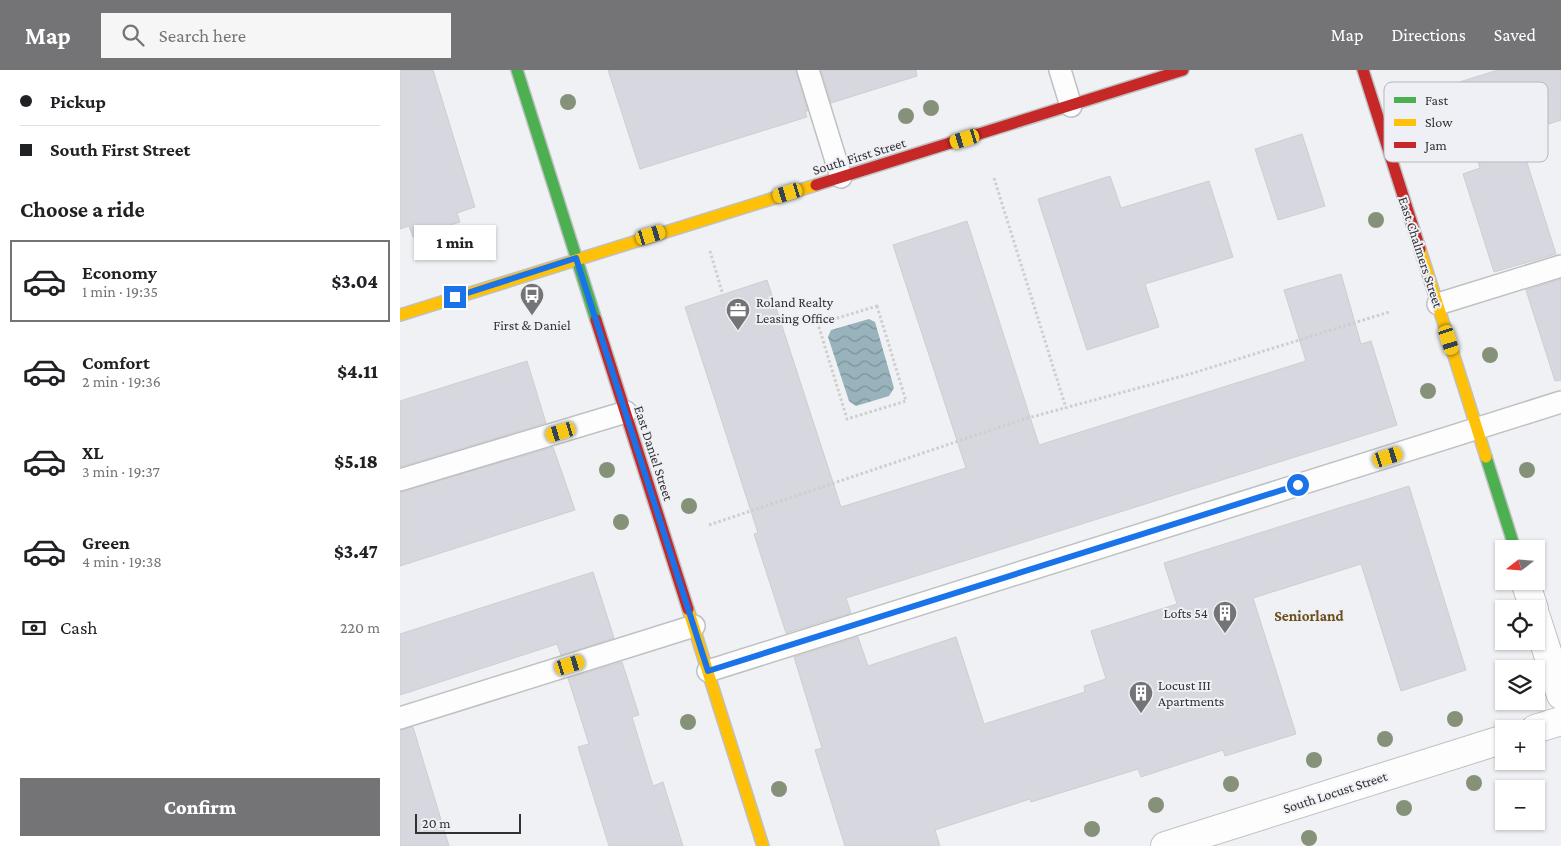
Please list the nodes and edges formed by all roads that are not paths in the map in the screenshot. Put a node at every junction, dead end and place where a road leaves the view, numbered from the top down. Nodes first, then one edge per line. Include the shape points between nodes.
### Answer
1 (517, 70) edge
2 (808, 70) edge
3 (1060, 70) edge
4 (1183, 70) edge
5 (1363, 70) edge
6 (1071, 106) junction
7 (1384, 136) edge
8 (1392, 162) edge
9 (841, 177) junction
10 (576, 258) junction
11 (1561, 266) edge
12 (1438, 304) junction
13 (400, 316) edge
14 (1561, 402) edge
15 (626, 412) junction
16 (1478, 428) junction
17 (400, 480) edge
18 (1512, 540) edge
19 (694, 626) junction
20 (1545, 645) edge
21 (708, 671) junction
22 (1561, 695) edge
23 (400, 718) edge
24 (1561, 721) edge
25 (1545, 726) edge
26 (1495, 742) edge
27 (763, 846) edge
28 (1165, 846) edge

1 - 10 street, East Daniel Street
2 - 9 lane
3 - 6 lane
4 - 6 street, South First Street
5 - 7 street, East Chalmers Street
6 - 9 street, South First Street
8 - 12 street, East Chalmers Street
9 - 10 street, South First Street
10 - 13 street, South First Street
10 - 15 street, East Daniel Street
11 - 12 lane
12 - 16 street, East Chalmers Street
14 - 16 lane
15 - 17 lane
15 - 19 street, East Daniel Street
16 - 18 street, East Chalmers Street
16 - 21 lane
19 - 21 street, East Daniel Street
19 - 23 lane
20 - 22 street
21 - 27 street, East Daniel Street
24 - 25 street
26 - 28 street, South Locust Street

